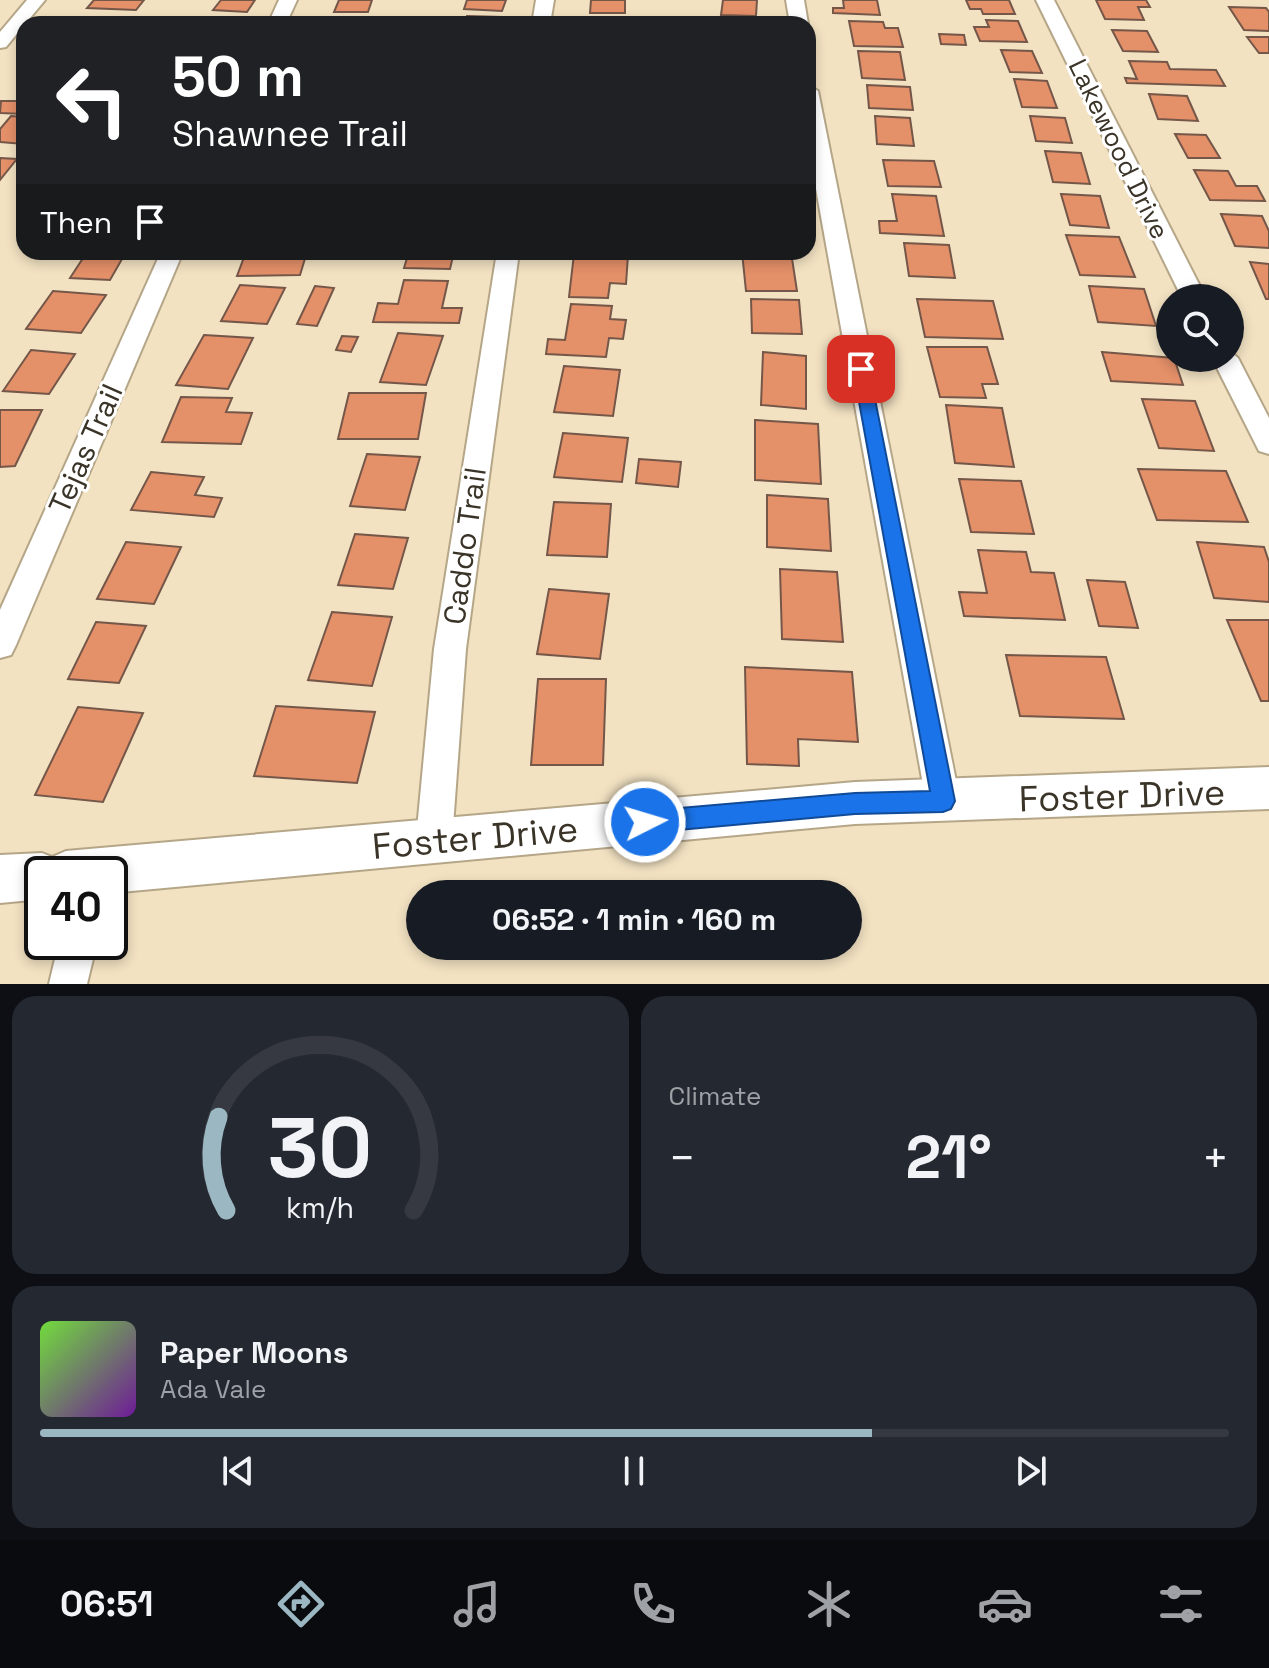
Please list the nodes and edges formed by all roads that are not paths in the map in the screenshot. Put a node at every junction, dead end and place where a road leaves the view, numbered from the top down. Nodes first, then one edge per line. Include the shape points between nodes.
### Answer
1 (36, 0) edge
2 (1045, 0) edge
3 (23, 16) edge
4 (16, 24) edge
5 (0, 43) edge
6 (816, 133) edge
7 (168, 260) edge
8 (507, 260) edge
9 (1187, 284) edge
10 (1232, 372) edge
11 (1269, 444) edge
12 (0, 645) edge
13 (1269, 788) edge
14 (943, 801) junction
15 (434, 840) junction
16 (128, 869) edge
17 (24, 877) edge
18 (0, 879) edge
19 (74, 960) edge
20 (68, 984) edge

1 - 3 street
2 - 9 street, Lakewood Drive
4 - 5 street
6 - 14 street
7 - 12 street, Tejas Trail
8 - 15 street, Caddo Trail via 450,649
10 - 11 street
13 - 14 street, Foster Drive
14 - 15 street, Foster Drive via 855,803
15 - 16 street, Foster Drive
17 - 18 street
19 - 20 street

